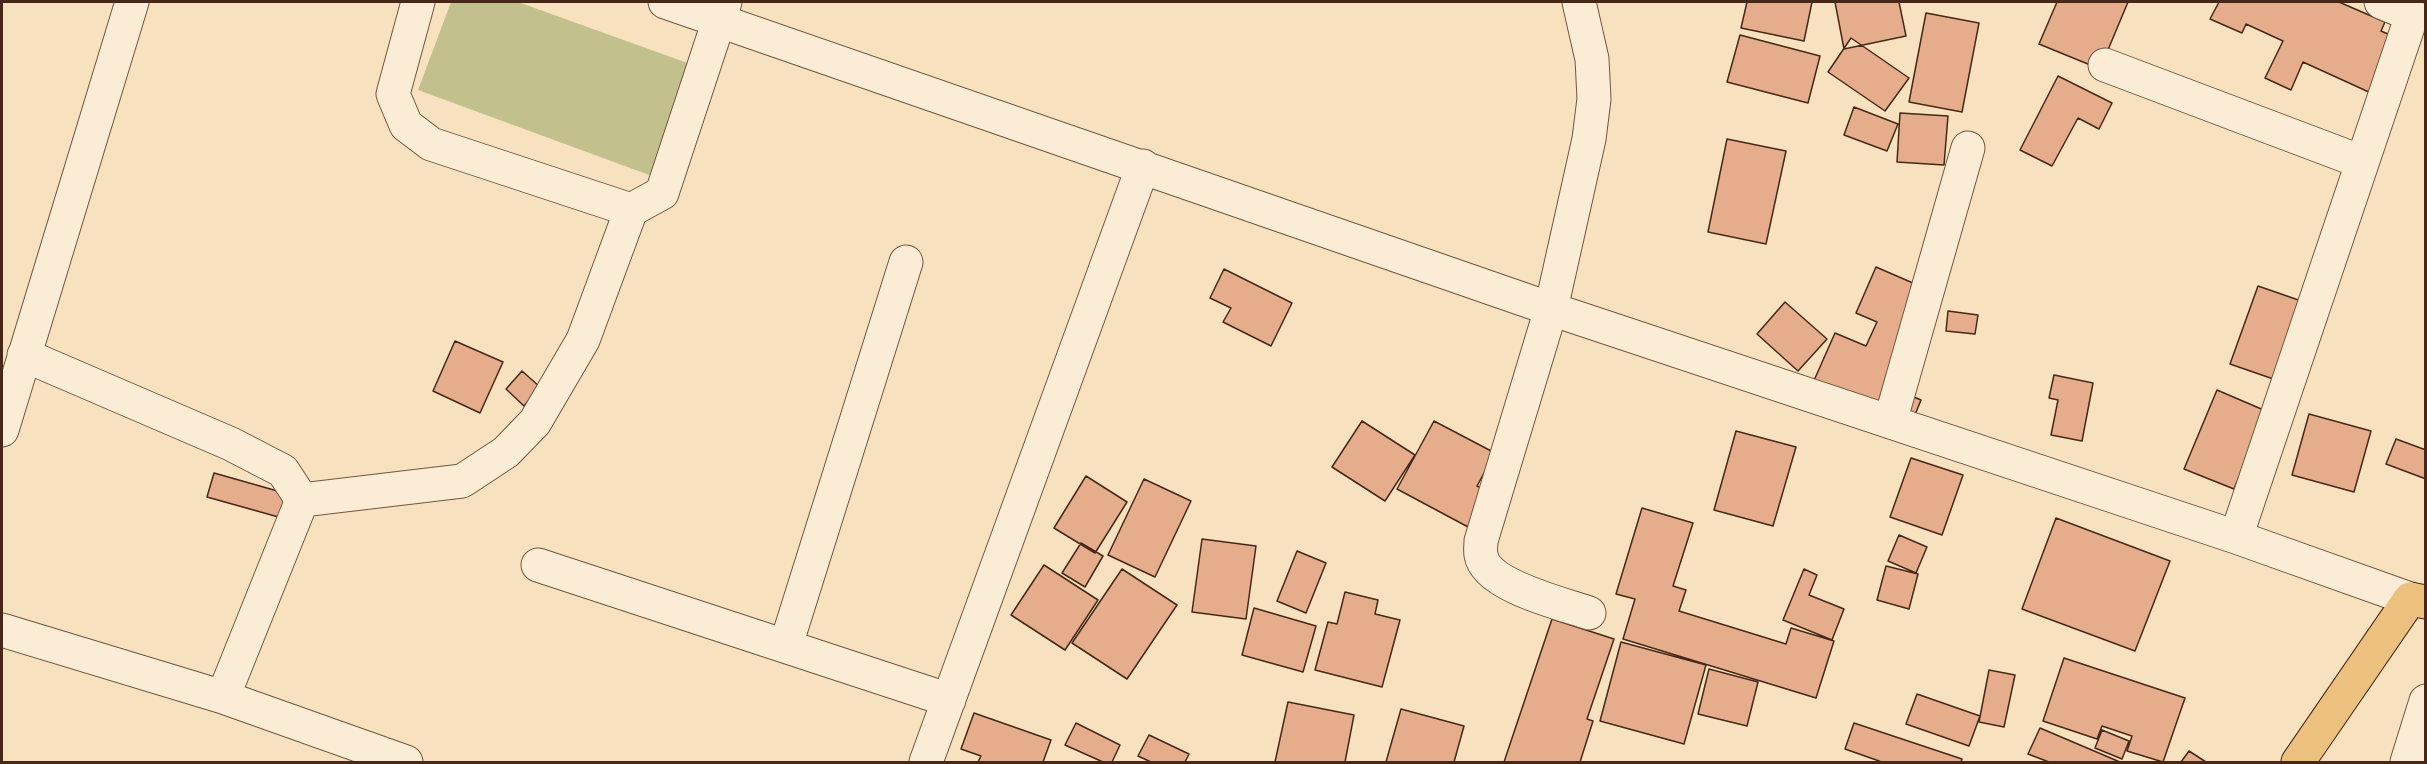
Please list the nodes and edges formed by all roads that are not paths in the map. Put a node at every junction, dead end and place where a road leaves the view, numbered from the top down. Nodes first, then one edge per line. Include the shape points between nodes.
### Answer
1 (132, 2) edge
2 (418, 2) edge
3 (665, 2) edge
4 (1579, 2) edge
5 (2381, 2) edge
6 (2415, 8) edge
7 (722, 10) edge
8 (2105, 65) dead end
9 (1968, 148) dead end
10 (2362, 162) junction
11 (1143, 166) junction
12 (631, 210) junction
13 (906, 262) dead end
14 (1551, 309) junction
15 (24, 355) junction
16 (1890, 422) junction
17 (2, 430) edge
18 (302, 500) junction
19 (2236, 537) junction
20 (538, 565) dead end
21 (2418, 601) edge
22 (1589, 613) dead end
23 (2, 630) edge
24 (786, 645) junction
25 (223, 697) junction
26 (949, 700) junction
27 (2426, 701) edge
28 (406, 762) edge
29 (926, 762) edge
30 (2298, 762) edge
31 (2407, 762) edge

1 - 15 street
2 - 12 street via 393,94 405,125 431,144
3 - 7 street
4 - 14 street via 1592,59 1594,99 1589,139
5 - 6 street
6 - 10 street
7 - 11 street
7 - 12 street via 662,193
8 - 10 street
9 - 16 street
10 - 19 street
11 - 14 street
11 - 26 street
12 - 18 street via 583,340 535,422 506,452 462,481
13 - 24 street
14 - 16 street
14 - 22 street via 1481,541 1481,557 1488,569 1506,584
15 - 17 street
15 - 18 street via 231,444 284,471
16 - 19 street
18 - 25 street
19 - 21 street
20 - 24 street
21 - 30 main road
23 - 25 street
24 - 26 street
25 - 28 street
26 - 29 street
27 - 31 street

